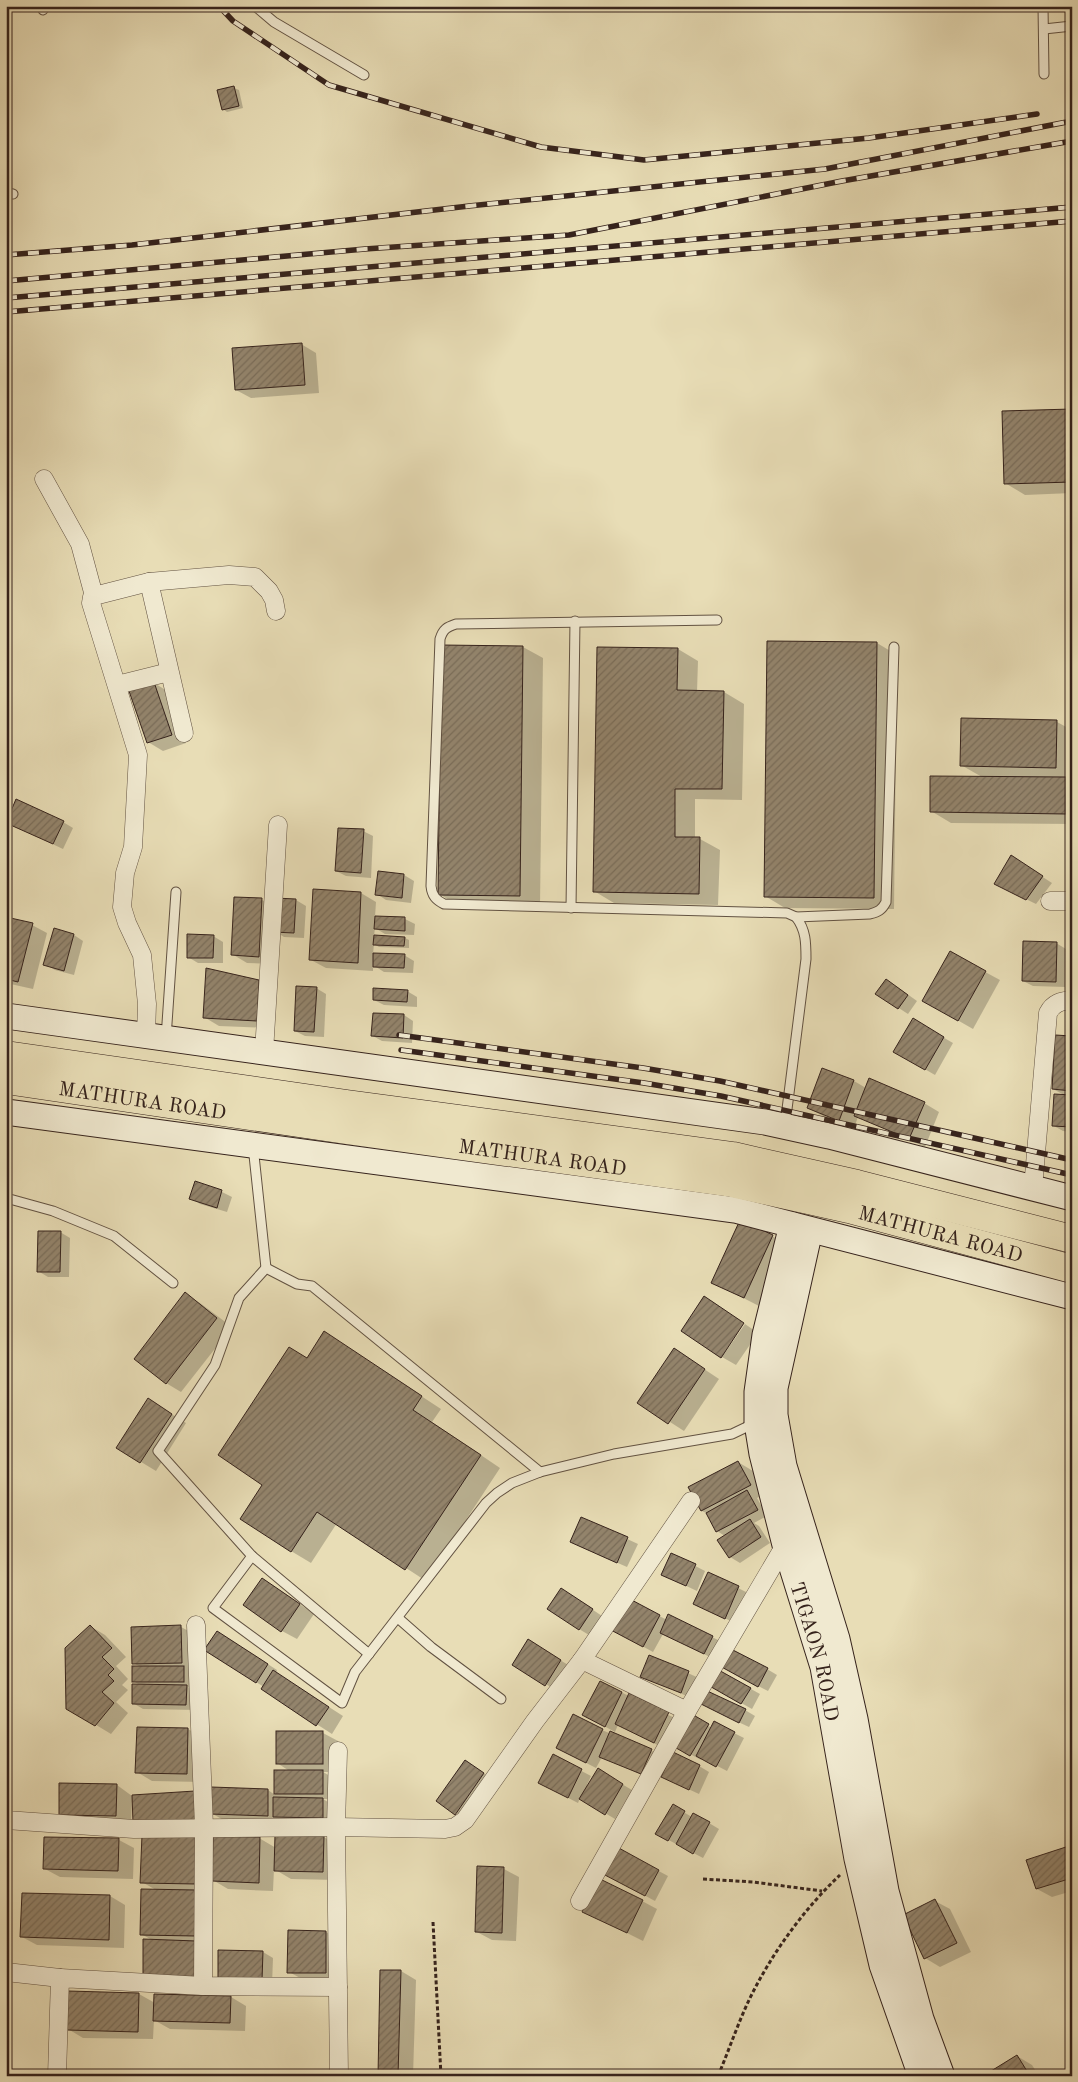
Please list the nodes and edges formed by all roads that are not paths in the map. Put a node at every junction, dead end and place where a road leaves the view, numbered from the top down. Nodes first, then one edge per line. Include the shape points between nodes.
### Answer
1 (255, 6) edge
2 (1043, 6) edge
3 (1072, 26) edge
4 (1044, 29) junction
5 (1044, 74) dead end
6 (364, 75) dead end
7 (44, 478) dead end
8 (149, 582) junction
9 (94, 596) junction
10 (276, 611) dead end
11 (717, 620) dead end
12 (575, 621) junction
13 (894, 647) dead end
14 (170, 672) junction
15 (118, 685) junction
16 (184, 733) dead end
17 (278, 825) dead end
18 (176, 892) dead end
19 (1050, 901) dead end
20 (1072, 901) edge
21 (571, 908) junction
22 (796, 917) junction
23 (1072, 1000) edge
24 (6, 1016) edge
25 (156, 1037) junction
26 (264, 1052) junction
27 (6, 1055) edge
28 (6, 1080) edge
29 (6, 1112) edge
30 (784, 1127) junction
31 (253, 1145) junction
32 (1033, 1188) junction
33 (6, 1198) edge
34 (1072, 1198) edge
35 (801, 1227) junction
36 (1072, 1239) edge
37 (266, 1268) junction
38 (1072, 1269) edge
39 (173, 1284) dead end
40 (1072, 1297) edge
41 (766, 1419) junction
42 (540, 1472) junction
43 (691, 1501) dead end
44 (785, 1545) junction
45 (252, 1556) junction
46 (398, 1618) junction
47 (196, 1626) dead end
48 (369, 1654) junction
49 (582, 1660) junction
50 (501, 1699) dead end
51 (687, 1711) junction
52 (338, 1751) dead end
53 (6, 1820) edge
54 (336, 1826) junction
55 (204, 1827) junction
56 (876, 1894) junction
57 (580, 1901) dead end
58 (6, 1972) edge
59 (60, 1978) junction
60 (203, 1986) junction
61 (338, 1987) junction
62 (57, 2076) edge
63 (339, 2076) edge
64 (920, 2076) edge
65 (942, 2076) edge

1 - 6 lane via 274,22
2 - 4 lane
3 - 4 lane
4 - 5 lane
7 - 9 street via 80,544
8 - 9 street
8 - 10 street via 229,575 255,577 269,591
8 - 14 street
9 - 15 street via 91,603
11 - 12 lane
12 - 21 lane
12 - 21 lane via 456,624 442,632 431,886 436,900 444,904
13 - 22 lane via 886,902 877,913
14 - 15 street
14 - 16 street
15 - 25 street via 138,755 133,847 125,874 122,907 142,956 147,1004
17 - 26 street
18 - 25 lane
19 - 20 street
21 - 22 lane via 787,913
22 - 30 lane via 804,932 806,959
23 - 32 street via 1058,1002 1048,1013
24 - 25 main road
25 - 26 main road
26 - 30 main road
27 - 36 highway, MATHURA ROAD via 733,1156
28 - 38 highway, MATHURA ROAD via 742,1185 849,1209
29 - 31 main road
30 - 32 main road
31 - 35 main road via 726,1209
31 - 37 lane
32 - 34 main road
33 - 39 lane via 53,1211 114,1236
35 - 40 main road
35 - 41 main road, TIGAON ROAD via 775,1388
37 - 42 lane via 297,1284 312,1286
37 - 45 lane via 239,1298 215,1365 158,1452
41 - 42 lane via 732,1434 614,1454
41 - 44 main road, TIGAON ROAD via 762,1454
41 - 56 main road, TIGAON ROAD via 820,1576 837,1639 855,1719
42 - 46 lane via 512,1483 486,1503
43 - 49 street
44 - 51 street
44 - 56 main road, TIGAON ROAD via 823,1667 857,1859
45 - 48 lane
45 - 48 lane via 214,1608 342,1703 355,1672
46 - 48 lane
46 - 50 lane via 431,1648
47 - 55 street
49 - 51 street
49 - 54 street via 465,1820 445,1829
51 - 57 street
52 - 54 street
53 - 55 street via 134,1829
54 - 55 street
54 - 61 street
55 - 60 street
56 - 64 main road, TIGAON ROAD via 882,1965
56 - 65 main road, TIGAON ROAD
58 - 59 street
59 - 60 street
59 - 62 street
60 - 61 street
61 - 63 street

